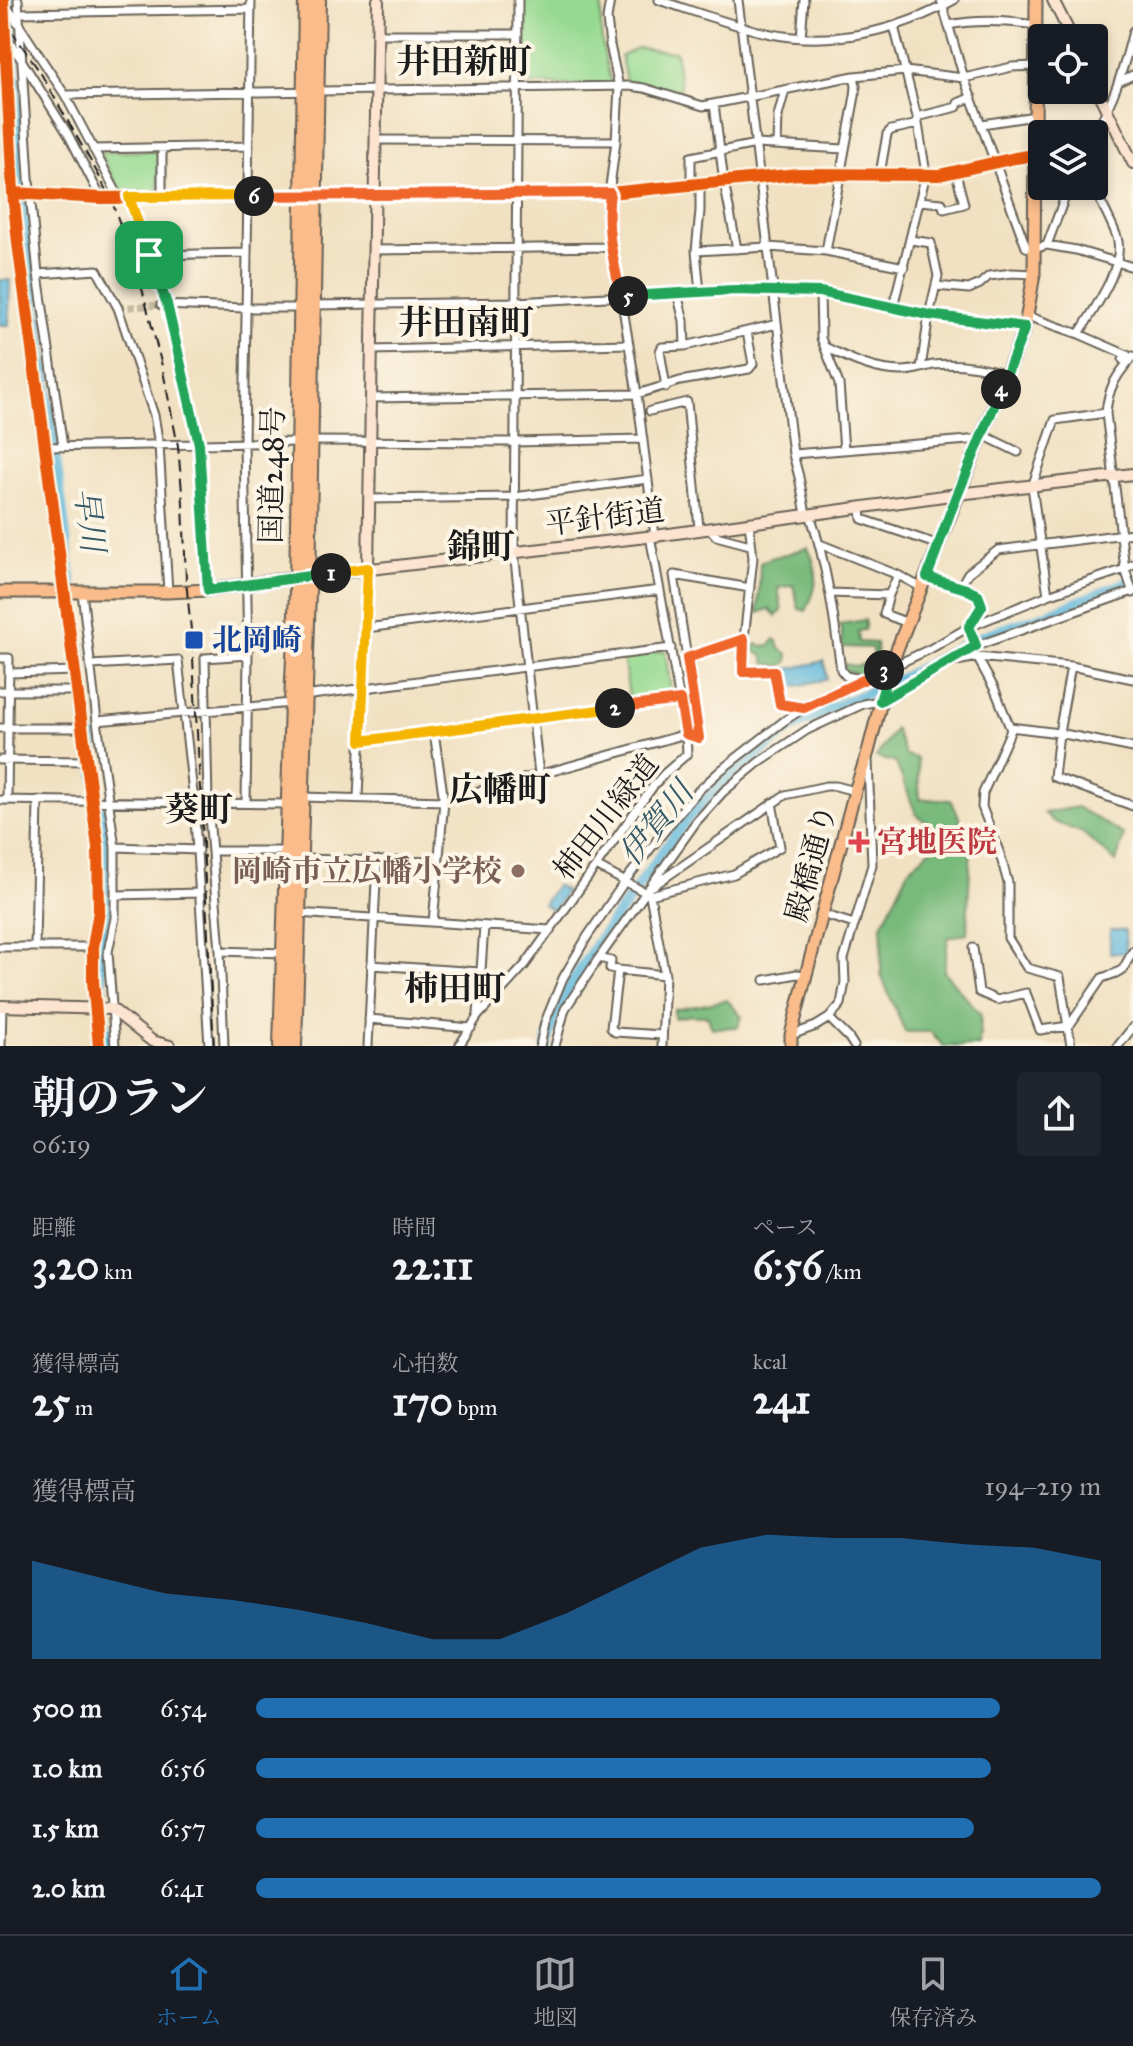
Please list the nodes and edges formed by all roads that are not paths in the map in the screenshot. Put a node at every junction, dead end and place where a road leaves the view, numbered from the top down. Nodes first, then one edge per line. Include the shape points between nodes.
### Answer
1 (18, 0) edge
2 (306, 0) edge
3 (318, 0) edge
4 (378, 0) edge
5 (518, 0) edge
6 (610, 0) edge
7 (659, 0) edge
8 (738, 0) edge
9 (804, 0) edge
10 (954, 0) edge
11 (1036, 0) edge
12 (1053, 0) edge
13 (942, 3) edge
14 (250, 4) edge
15 (19, 13) junction
16 (1028, 24) edge
17 (1037, 24) edge
18 (1065, 24) edge
19 (948, 25) junction
20 (741, 26) junction
21 (894, 26) junction
22 (20, 27) junction
23 (2, 30) edge
24 (1133, 31) edge
25 (377, 34) junction
26 (518, 34) junction
27 (801, 38) junction
28 (22, 59) junction
29 (1028, 66) edge
30 (905, 71) junction
31 (1133, 75) edge
32 (854, 76) junction
33 (964, 78) junction
34 (1120, 81) junction
35 (619, 87) junction
36 (518, 88) junction
37 (376, 90) junction
38 (785, 90) junction
39 (310, 91) junction
40 (249, 92) junction
41 (65, 95) junction
42 (750, 97) junction
43 (972, 97) junction
44 (714, 104) junction
45 (1035, 104) edge
46 (1103, 104) edge
47 (1107, 112) junction
48 (1035, 116) junction
49 (1035, 120) edge
50 (1102, 120) edge
51 (917, 121) junction
52 (982, 124) junction
53 (375, 140) junction
54 (518, 140) junction
55 (616, 141) junction
56 (756, 144) junction
57 (777, 144) junction
58 (249, 146) junction
59 (162, 148) junction
60 (93, 149) junction
61 (844, 149) junction
62 (721, 152) junction
63 (1028, 158) edge
64 (995, 163) junction
65 (1133, 163) edge
66 (956, 173) junction
67 (839, 174) junction
68 (880, 174) junction
69 (926, 174) junction
70 (759, 179) junction
71 (724, 182) junction
72 (696, 185) junction
73 (13, 193) junction
74 (30, 193) junction
75 (610, 193) junction
76 (517, 194) junction
77 (309, 195) junction
78 (374, 195) junction
79 (248, 196) junction
80 (119, 197) junction
81 (129, 197) junction
82 (162, 197) junction
83 (101, 198) junction
84 (1036, 200) edge
85 (1064, 200) edge
86 (1099, 200) edge
87 (919, 201) junction
88 (911, 240) junction
89 (1047, 245) junction
90 (517, 247) junction
91 (611, 247) junction
92 (768, 247) junction
93 (737, 249) junction
94 (1034, 249) junction
95 (373, 250) junction
96 (696, 251) junction
97 (826, 251) junction
98 (247, 253) junction
99 (149, 255) junction
100 (1116, 263) junction
101 (904, 267) junction
102 (1133, 267) edge
103 (38, 274) junction
104 (1034, 274) junction
105 (936, 286) junction
106 (773, 291) junction
107 (700, 292) junction
108 (820, 292) junction
109 (677, 293) junction
110 (621, 296) junction
111 (516, 302) junction
112 (164, 304) junction
113 (372, 304) junction
114 (307, 306) junction
115 (893, 307) junction
116 (246, 308) junction
117 (929, 315) junction
118 (1026, 322) junction
119 (777, 324) junction
120 (747, 332) junction
121 (1079, 334) junction
122 (629, 344) junction
123 (685, 346) junction
124 (516, 347) junction
125 (825, 347) junction
126 (372, 350) junction
127 (1133, 356) edge
128 (921, 368) junction
129 (1119, 373) junction
130 (1008, 374) junction
131 (666, 387) junction
132 (637, 394) junction
133 (515, 397) junction
134 (371, 398) junction
135 (650, 411) dead end
136 (1106, 413) junction
137 (982, 437) junction
138 (643, 439) junction
139 (305, 442) junction
140 (370, 442) junction
141 (515, 442) junction
142 (244, 443) junction
143 (199, 444) junction
144 (159, 445) junction
145 (45, 447) junction
146 (63, 447) junction
147 (844, 450) junction
148 (1018, 452) dead end
149 (793, 454) junction
150 (1133, 474) edge
151 (1114, 476) junction
152 (648, 479) junction
153 (1032, 487) junction
154 (958, 494) junction
155 (514, 497) junction
156 (369, 499) junction
157 (861, 509) junction
158 (808, 514) junction
159 (749, 522) junction
160 (704, 528) junction
161 (1133, 533) edge
162 (1122, 535) junction
163 (653, 536) junction
164 (820, 544) junction
165 (1041, 544) junction
166 (750, 545) junction
167 (939, 545) junction
168 (514, 552) junction
169 (1133, 564) edge
170 (368, 568) junction
171 (1125, 569) junction
172 (898, 575) junction
173 (302, 577) junction
174 (924, 582) junction
175 (246, 584) junction
176 (960, 587) junction
177 (750, 588) junction
178 (208, 590) junction
179 (660, 590) junction
180 (0, 592) edge
181 (64, 592) junction
182 (82, 592) junction
183 (168, 592) junction
184 (1133, 592) edge
185 (830, 593) junction
186 (889, 595) junction
187 (1048, 595) junction
188 (520, 608) junction
189 (908, 623) junction
190 (969, 627) junction
191 (366, 628) junction
192 (744, 639) junction
193 (976, 646) junction
194 (671, 648) junction
195 (248, 655) junction
196 (977, 657) junction
197 (0, 658) edge
198 (687, 658) junction
199 (945, 664) junction
200 (91, 665) junction
201 (1071, 666) junction
202 (527, 667) junction
203 (76, 671) junction
204 (889, 671) junction
205 (9, 673) junction
206 (863, 679) junction
207 (1133, 679) edge
208 (363, 689) junction
209 (4, 691) edge
210 (78, 691) junction
211 (881, 698) junction
212 (298, 699) junction
213 (680, 700) junction
214 (247, 707) junction
215 (804, 708) junction
216 (207, 711) junction
217 (184, 713) junction
218 (533, 719) junction
219 (97, 721) junction
220 (1010, 727) junction
221 (4, 728) edge
222 (83, 728) junction
223 (434, 732) junction
224 (1059, 733) junction
225 (686, 734) junction
226 (361, 741) junction
227 (1133, 748) edge
228 (868, 752) junction
229 (4, 760) edge
230 (87, 761) junction
231 (539, 774) junction
232 (855, 791) junction
233 (358, 798) junction
234 (4, 800) edge
235 (38, 800) junction
236 (295, 800) junction
237 (91, 801) junction
238 (108, 801) junction
239 (444, 801) junction
240 (194, 802) junction
241 (208, 803) junction
242 (246, 803) junction
243 (772, 803) junction
244 (1133, 806) edge
245 (115, 847) junction
246 (198, 850) junction
247 (212, 851) junction
248 (293, 855) junction
249 (377, 861) junction
250 (439, 862) junction
251 (596, 866) junction
252 (625, 881) junction
253 (648, 892) junction
254 (200, 893) junction
255 (116, 895) junction
256 (297, 913) junction
257 (822, 914) junction
258 (374, 918) junction
259 (433, 922) junction
260 (854, 924) junction
261 (484, 926) junction
262 (550, 930) junction
263 (0, 947) edge
264 (35, 947) junction
265 (93, 947) junction
266 (973, 948) dead end
267 (220, 951) junction
268 (1133, 951) edge
269 (284, 953) junction
270 (599, 958) junction
271 (371, 965) junction
272 (618, 970) junction
273 (480, 972) junction
274 (665, 975) junction
275 (806, 975) junction
276 (765, 980) dead end
277 (1, 1006) edge
278 (96, 1008) junction
279 (112, 1009) junction
280 (478, 1016) junction
281 (829, 1018) junction
282 (369, 1019) junction
283 (1069, 1026) junction
284 (1133, 1027) edge
285 (471, 1028) junction
286 (662, 1035) junction
287 (791, 1041) edge
288 (1, 1046) edge
289 (99, 1046) edge
290 (115, 1046) edge
291 (170, 1046) edge
292 (209, 1046) edge
293 (224, 1046) edge
294 (281, 1046) edge
295 (294, 1046) edge
296 (368, 1046) edge
297 (459, 1046) edge
298 (540, 1046) edge
299 (555, 1046) edge
300 (662, 1046) edge
301 (854, 1046) edge
302 (1071, 1046) edge
303 (1118, 1046) edge

1 - 15 street
2 - 39 highway, 国道248号
3 - 39 highway, 国道248号
4 - 25 street
5 - 26 street
6 - 35 street via 607,19
7 - 20 street
8 - 20 street
9 - 27 street
10 - 13 street
11 - 17 main road, 殿橋通り
12 - 18 street
13 - 19 street
13 - 21 street
14 - 15 street
14 - 40 street
15 - 22 street
16 - 19 street
19 - 33 street
20 - 27 street
20 - 42 street
21 - 27 street via 846,37
21 - 30 street
22 - 23 street via 3,0
22 - 28 street
22 - 41 street
23 - 28 street
23 - 73 street
24 - 34 street
25 - 26 street
25 - 37 street
26 - 36 street
28 - 74 street
28 - 83 street
29 - 33 street
30 - 32 street
30 - 33 street
30 - 51 street
31 - 34 street
32 - 38 street
32 - 61 street
33 - 43 street
34 - 47 street
35 - 36 street
35 - 44 street
35 - 55 street
36 - 37 street
36 - 54 street
37 - 39 street
37 - 53 street
38 - 42 street
38 - 57 street
39 - 40 street
39 - 77 highway, 国道248号
40 - 41 street
40 - 58 street
41 - 60 street
42 - 44 street
42 - 56 street
43 - 51 street
43 - 52 street
44 - 62 street
45 - 48 main road, 殿橋通り
46 - 47 street
47 - 50 street
47 - 65 street
48 - 49 main road, 殿橋通り
48 - 52 street
51 - 68 street via 887,134
51 - 69 street
52 - 64 street
53 - 54 street
53 - 78 street
54 - 55 street
54 - 76 street
55 - 75 street
56 - 57 street
56 - 62 street
56 - 70 street
57 - 61 street
58 - 59 street
58 - 79 street
59 - 60 street
59 - 82 street
60 - 80 street
61 - 67 street
62 - 71 street
62 - 72 street via 691,157
63 - 64 street
64 - 66 street
64 - 94 street via 1026,247
66 - 69 street
66 - 87 street via 964,204 944,209 942,203
67 - 68 street
67 - 70 street
67 - 97 street
68 - 69 street
69 - 87 street
70 - 71 street
70 - 92 street
71 - 72 street
71 - 93 street
72 - 75 street
72 - 96 street
73 - 74 street
73 - 145 street
74 - 83 street
74 - 103 street
75 - 76 street
75 - 91 street
76 - 78 street
76 - 90 street
77 - 78 street
77 - 79 street
77 - 114 highway, 国道248号
78 - 95 street
79 - 82 street
79 - 98 street
80 - 81 street
80 - 83 street
81 - 82 street
81 - 99 street
84 - 94 main road, 殿橋通り
85 - 89 street
86 - 100 street via 1118,241
87 - 88 street
88 - 101 street
88 - 105 street via 931,243
89 - 94 street
89 - 100 street
90 - 91 street
90 - 95 street
90 - 111 street
91 - 110 street
92 - 93 street
92 - 97 street
92 - 106 street
93 - 96 street
94 - 104 main road, 殿橋通り
95 - 113 street
96 - 107 street
97 - 101 street
98 - 99 street
98 - 116 street
99 - 112 street
100 - 102 street
100 - 121 street
101 - 115 street
103 - 144 street via 97,270 118,308
103 - 146 street
104 - 105 street via 989,276 969,289
104 - 118 main road, 殿橋通り
105 - 117 street
106 - 107 street
106 - 108 street
106 - 119 street
107 - 109 street
108 - 115 street
108 - 125 street
109 - 110 street
109 - 123 street
110 - 111 street
110 - 122 street
111 - 113 street
111 - 124 street
112 - 116 street
112 - 143 street
113 - 114 street
113 - 126 street
114 - 116 street
114 - 139 highway, 国道248号
115 - 117 street
116 - 142 street
117 - 118 street
117 - 128 street
118 - 121 street
118 - 130 main road, 殿橋通り
119 - 120 street
119 - 149 street
120 - 123 street
120 - 131 street via 753,364 749,369
121 - 129 street via 1127,355
122 - 124 street
122 - 132 street
123 - 131 street via 660,351
124 - 126 street
124 - 133 street
125 - 128 street via 878,369
125 - 147 street via 839,384
126 - 134 street
127 - 129 street
128 - 130 street via 960,364
129 - 136 street
130 - 137 main road, 殿橋通り
131 - 132 street
132 - 133 street
132 - 138 street, 柿田川緑道
133 - 134 street
133 - 141 street
134 - 140 street
135 - 160 street via 687,402
136 - 151 street
136 - 153 street via 1055,420
137 - 147 street
137 - 148 street
137 - 154 main road, 殿橋通り
138 - 141 street
138 - 152 street, 柿田川緑道
139 - 140 street
139 - 142 street
139 - 173 highway, 国道248号
140 - 141 street
140 - 156 street
141 - 155 street
142 - 143 street
142 - 175 street
143 - 144 street
143 - 178 street
144 - 146 street
144 - 183 street
145 - 146 street
145 - 181 street
147 - 149 street
149 - 158 street
150 - 151 street, 平針街道
151 - 153 street, 平針街道
151 - 162 street
152 - 155 street
152 - 163 street, 柿田川緑道
153 - 154 street, 平針街道
153 - 165 street
154 - 157 street, 平針街道
154 - 167 main road, 殿橋通り
155 - 156 street
155 - 168 street
156 - 170 street
157 - 158 street, 平針街道
157 - 167 street via 862,519
158 - 159 street, 平針街道
158 - 164 street
159 - 160 street, 平針街道
159 - 166 street
160 - 163 street, 平針街道
160 - 166 street
161 - 162 street
162 - 165 street
162 - 171 street
163 - 168 street, 平針街道
163 - 179 street, 柿田川緑道
164 - 172 street
164 - 185 street
165 - 176 street via 998,550 968,573
165 - 187 street
166 - 177 street
167 - 174 main road, 殿橋通り
168 - 170 street, 平針街道
168 - 188 street
169 - 171 street
170 - 173 street, 平針街道
170 - 191 street
171 - 184 street
171 - 187 street
172 - 174 street
172 - 186 street
173 - 175 main road, 平針街道
173 - 212 highway, 国道248号
174 - 176 street
174 - 189 main road, 殿橋通り
175 - 178 main road, 平針街道
175 - 195 street
176 - 190 street via 978,595 982,606
177 - 192 street
177 - 198 street via 674,575
178 - 183 main road, 平針街道
179 - 188 street
179 - 194 street, 柿田川緑道
180 - 181 main road
181 - 182 main road, 平針街道
181 - 203 street
182 - 183 main road, 平針街道
182 - 200 street
184 - 193 street
185 - 186 street
185 - 206 street via 841,670
186 - 189 street via 884,614
187 - 190 street
188 - 191 street
188 - 202 street
189 - 204 main road, 殿橋通り
190 - 193 street
190 - 204 street
191 - 208 street
192 - 198 street
192 - 215 street via 743,672 774,671 780,704
193 - 199 street
194 - 202 street
194 - 213 street, 柿田川緑道
195 - 214 street
195 - 216 street via 205,658
196 - 199 street
196 - 201 street
196 - 220 street
197 - 205 street via 9,658
198 - 225 street via 699,738
199 - 211 street
200 - 217 street via 178,660
200 - 219 street
201 - 207 street
201 - 224 street
202 - 208 street
202 - 218 street
203 - 205 street
203 - 210 street
204 - 206 street
204 - 211 main road, 殿橋通り
205 - 209 street
206 - 215 street
208 - 212 street
208 - 226 street
209 - 210 street
209 - 221 street
210 - 222 street
211 - 228 main road, 殿橋通り
211 - 253 street via 807,730 759,762 696,822
212 - 214 street
212 - 236 highway, 国道248号
213 - 218 street
213 - 225 street, 柿田川緑道
214 - 216 street
214 - 242 street
215 - 252 street via 698,791
216 - 217 street
216 - 241 street
217 - 219 street
217 - 240 street
218 - 223 street
218 - 231 street
219 - 238 street
220 - 224 street
220 - 283 street via 982,807 1008,883 1008,938 1027,968 1060,977
221 - 222 street
221 - 229 street
222 - 230 street
223 - 226 street
223 - 239 street
224 - 227 street
224 - 244 street via 1054,777
225 - 231 street
225 - 251 street, 柿田川緑道 via 687,754 654,785
226 - 233 street
228 - 232 main road, 殿橋通り
228 - 260 street via 872,865
229 - 230 street
229 - 234 street
230 - 237 street
231 - 239 street
232 - 243 street via 826,786
232 - 257 main road, 殿橋通り
233 - 236 street
233 - 239 street
234 - 235 street
235 - 237 street
235 - 264 street
236 - 242 street
236 - 248 highway, 国道248号
237 - 238 street
237 - 265 street via 99,911
238 - 240 street
238 - 245 street
239 - 250 street
240 - 241 street
240 - 246 street
241 - 242 street
241 - 247 street
243 - 253 street
243 - 253 street via 780,847 734,874
245 - 246 street
245 - 255 street
246 - 254 street
247 - 248 street
247 - 267 street
248 - 249 street
248 - 256 highway, 国道248号
248 - 269 highway, 国道248号
249 - 250 street
249 - 258 street
250 - 259 street
251 - 252 street
251 - 262 street, 柿田川緑道
252 - 253 street
252 - 298 street via 563,978
253 - 270 street
253 - 274 street
254 - 255 street
254 - 292 street
255 - 279 street via 108,952
256 - 258 street
256 - 295 highway, 国道248号
257 - 260 street
257 - 275 main road, 殿橋通り
258 - 259 street
258 - 271 street
259 - 261 street
260 - 281 street via 844,959 841,1004
261 - 262 street
261 - 273 street
262 - 280 street, 柿田川緑道
263 - 264 street
264 - 265 street
265 - 278 street
266 - 283 street via 979,992 997,1000 1026,993 1040,1030
267 - 269 street
267 - 293 street
268 - 283 street via 1123,969 1102,978
269 - 294 highway, 国道248号
270 - 272 street
270 - 299 street via 565,1009
271 - 273 street
271 - 282 street
272 - 274 street
272 - 286 street via 611,1028
273 - 280 street
274 - 286 street
275 - 276 street
275 - 287 main road, 殿橋通り
277 - 278 street
277 - 288 street
278 - 279 street
278 - 289 street
279 - 290 street
279 - 291 street via 152,1041
280 - 285 street, 柿田川緑道
281 - 287 street
281 - 301 street
282 - 285 street
282 - 296 street
283 - 302 street
284 - 303 street
285 - 297 street, 柿田川緑道
286 - 300 street

